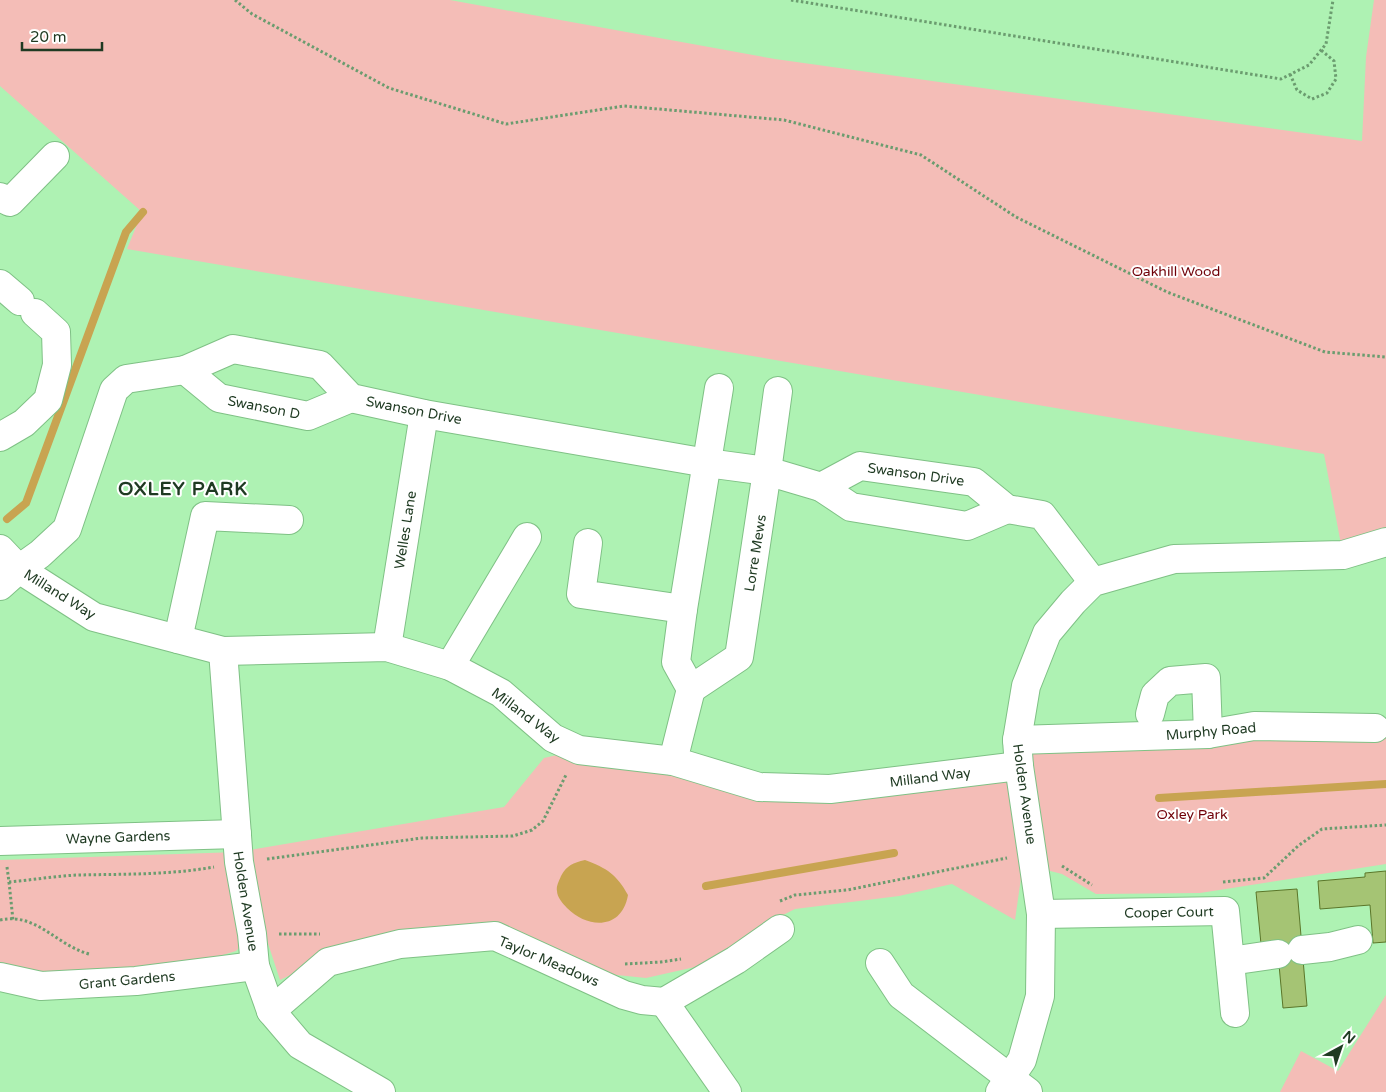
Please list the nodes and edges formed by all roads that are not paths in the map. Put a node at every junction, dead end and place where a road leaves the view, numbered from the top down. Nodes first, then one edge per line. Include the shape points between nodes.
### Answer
1 (55, 156) dead end
2 (0, 197) edge
3 (18, 300) edge
4 (184, 370) junction
5 (719, 388) dead end
6 (778, 391) dead end
7 (351, 398) junction
8 (424, 414) junction
9 (0, 437) edge
10 (707, 464) junction
11 (767, 471) junction
12 (821, 487) junction
13 (1007, 510) junction
14 (289, 520) dead end
15 (527, 537) dead end
16 (1386, 542) edge
17 (588, 543) dead end
18 (0, 549) edge
19 (10, 578) edge
20 (1093, 582) junction
21 (683, 609) junction
22 (178, 639) junction
23 (386, 647) junction
24 (223, 650) junction
25 (450, 666) junction
26 (691, 690) junction
27 (1150, 714) dead end
28 (1375, 728) dead end
29 (1208, 734) junction
30 (1018, 753) junction
31 (673, 761) junction
32 (237, 834) junction
33 (3, 841) edge
34 (1041, 914) junction
35 (780, 929) dead end
36 (1358, 940) dead end
37 (1230, 961) junction
38 (880, 963) dead end
39 (255, 966) junction
40 (0, 977) edge
41 (664, 1002) junction
42 (271, 1011) junction
43 (1235, 1013) dead end
44 (1013, 1088) edge
45 (381, 1092) edge
46 (727, 1092) edge

1 - 2 street via 10,202
3 - 9 street via 56,332 56,365 48,400 24,423
4 - 7 street, Swanson D via 218,398 308,416
4 - 7 street, Swanson Drive via 233,349 320,365
4 - 19 street, Swanson Drive via 126,379 114,390 67,529
5 - 10 street
6 - 11 street, Lorre Mews
7 - 8 street, Swanson Drive
8 - 10 street, Swanson Drive
8 - 23 street, Welles Lane
10 - 11 street, Swanson Drive
10 - 21 street
11 - 12 street, Swanson Drive
11 - 26 street, Lorre Mews via 739,657
12 - 13 street, Swanson Drive via 851,507 967,526
12 - 13 street, Swanson Drive via 860,466 974,482
13 - 20 street, Swanson Drive via 1042,515
14 - 22 street via 205,516
15 - 25 street
16 - 20 street, Holden Avenue via 1343,554 1174,559
17 - 21 street via 581,594
18 - 19 street, Milland Way
19 - 22 street, Milland Way via 94,617
20 - 30 street, Holden Avenue via 1047,633 1026,686
21 - 26 street via 676,662
22 - 24 street, Milland Way
23 - 24 street, Milland Way
23 - 25 street, Milland Way
24 - 32 street, Holden Avenue
25 - 31 street, Milland Way via 501,693 553,738 579,750
26 - 31 street
27 - 29 street via 1155,695 1170,681 1206,678
28 - 29 street, Murphy Road via 1254,726
29 - 30 street, Murphy Road
30 - 31 street, Milland Way via 830,789 759,787
30 - 34 street, Holden Avenue
32 - 33 street, Wayne Gardens
32 - 39 street, Holden Avenue
34 - 37 street, Cooper Court via 1225,911
34 - 44 street, Holden Avenue via 1040,996
35 - 41 street via 736,960
36 - 37 street
37 - 43 street, Cooper Court
38 - 44 street, Holden Avenue via 901,995
39 - 40 street, Grant Gardens via 136,981 41,986
39 - 42 street, Holden Avenue
41 - 42 street, Taylor Meadows via 624,995 495,936 400,944 328,962
41 - 46 street
42 - 45 street, Holden Avenue via 300,1045

